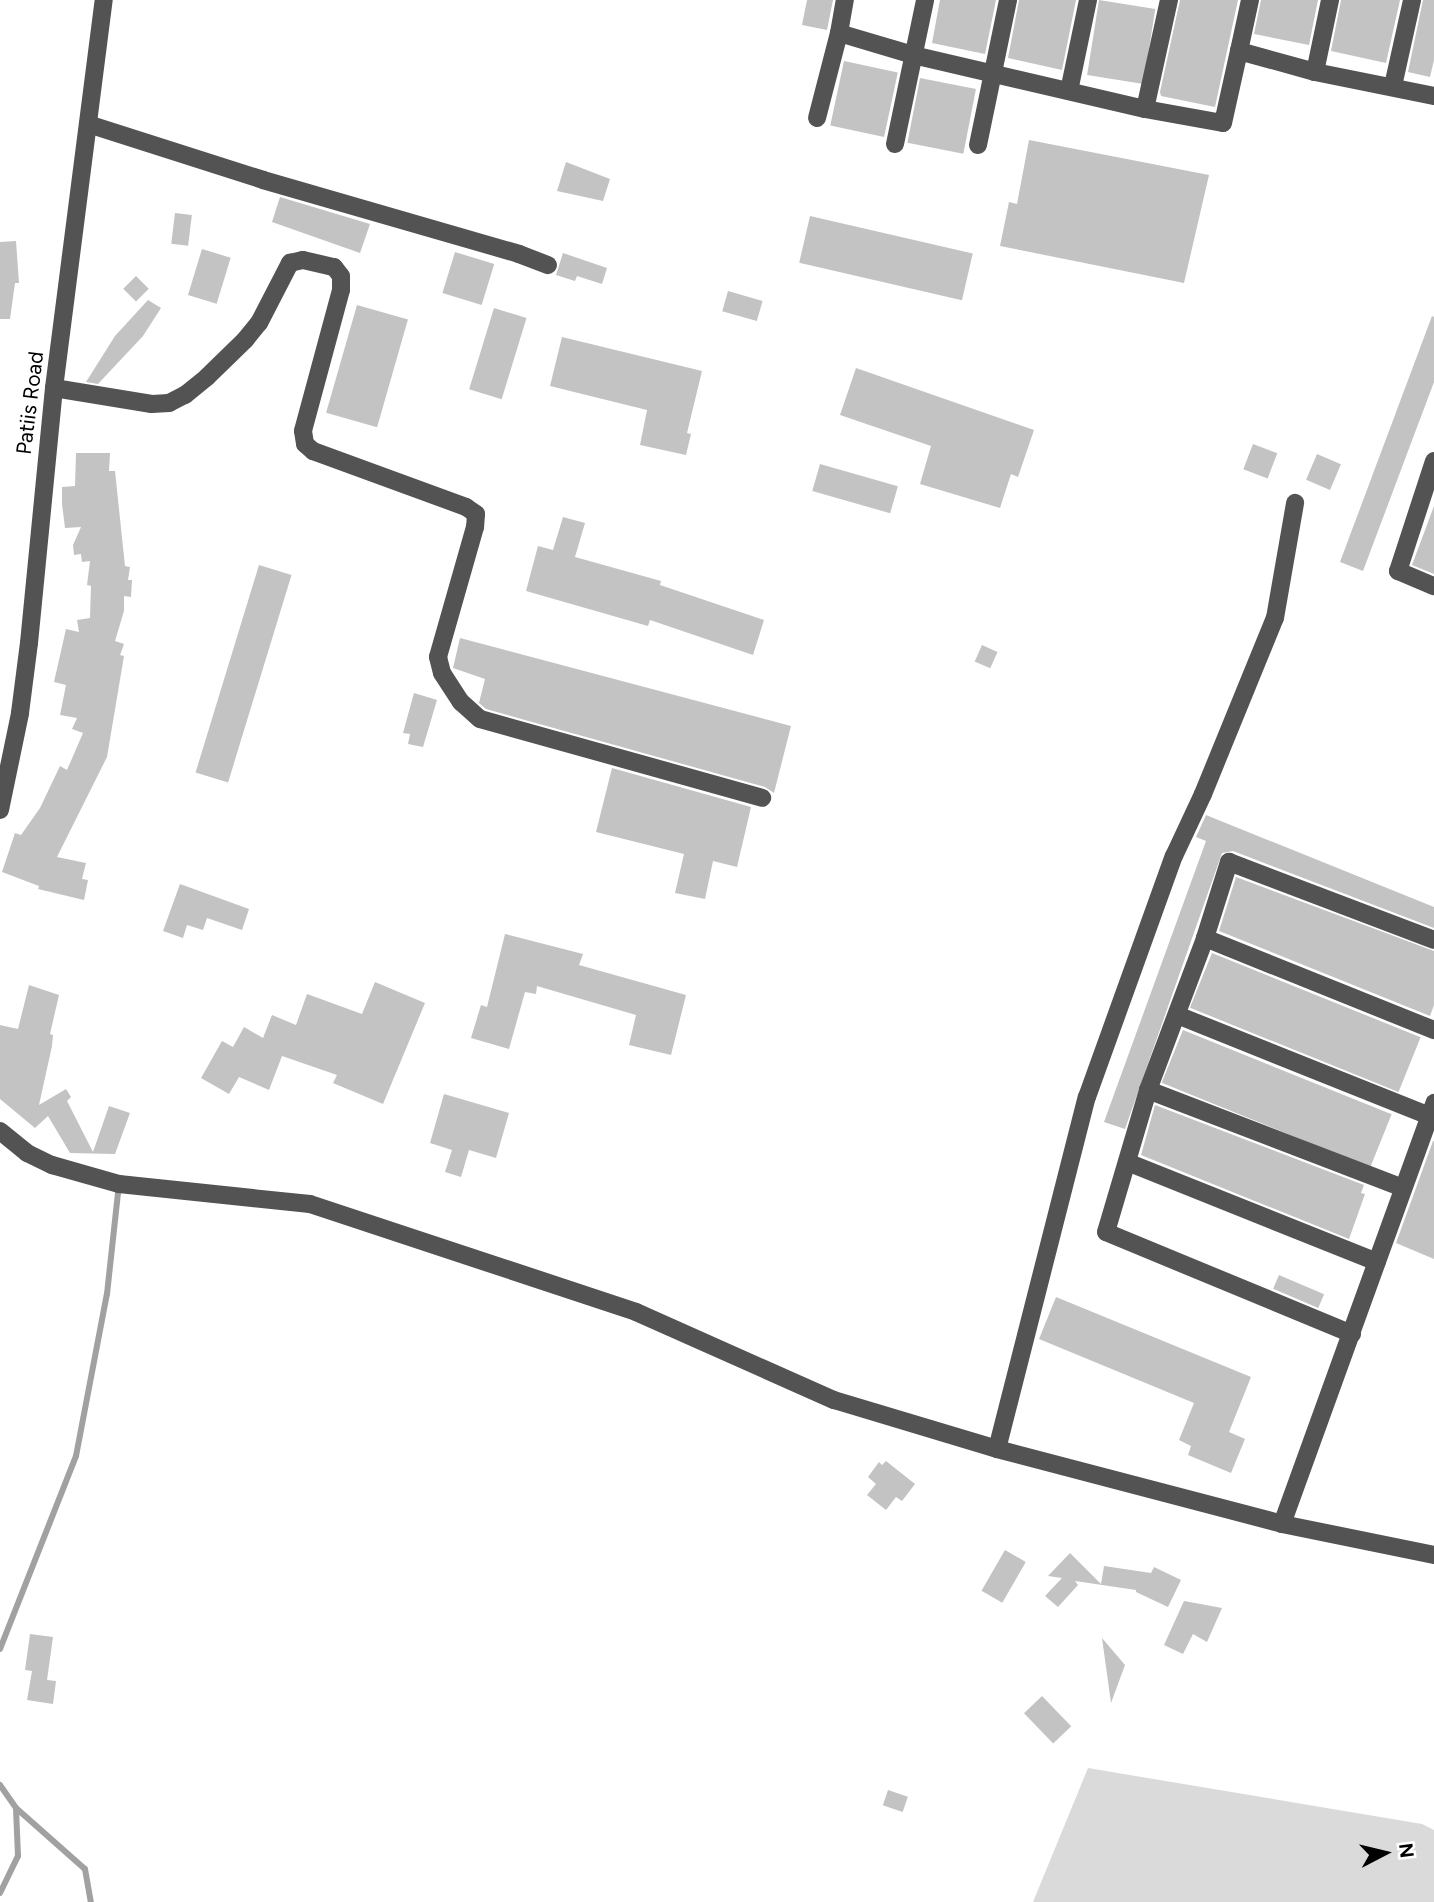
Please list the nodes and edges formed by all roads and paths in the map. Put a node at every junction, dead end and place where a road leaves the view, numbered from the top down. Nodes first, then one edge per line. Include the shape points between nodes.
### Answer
1 (104, 0) edge
2 (845, 0) edge
3 (925, 0) edge
4 (1008, 0) edge
5 (1088, 0) edge
6 (1169, 0) edge
7 (1250, 0) edge
8 (1330, 0) edge
9 (1412, 0) edge
10 (839, 33) junction
11 (1239, 51) junction
12 (914, 55) junction
13 (993, 72) junction
14 (1315, 72) junction
15 (1393, 86) junction
16 (1069, 91) junction
17 (1434, 96) edge
18 (1145, 109) junction
19 (817, 118) dead end
20 (88, 124) junction
21 (895, 144) dead end
22 (978, 145) dead end
23 (548, 265) dead end
24 (54, 388) junction
25 (1434, 461) edge
26 (1429, 494) edge
27 (1295, 503) dead end
28 (1434, 586) edge
29 (762, 798) dead end
30 (0, 810) edge
31 (1205, 938) junction
32 (1434, 940) edge
33 (1177, 1015) junction
34 (1434, 1030) edge
35 (1148, 1090) junction
36 (1432, 1112) edge
37 (0, 1131) edge
38 (1127, 1162) junction
39 (1403, 1188) junction
40 (1377, 1262) junction
41 (1352, 1334) junction
42 (996, 1449) junction
43 (1282, 1524) junction
44 (1434, 1555) edge

1 - 20 street, Patiis Road
2 - 10 street
3 - 12 street
4 - 13 street
5 - 16 street
6 - 18 street
7 - 11 street
8 - 14 street
9 - 15 street
10 - 12 street
10 - 19 street
11 - 14 street
11 - 18 street via 1223,123
12 - 13 street
12 - 21 street
13 - 16 street
13 - 22 street
14 - 15 street
15 - 17 street
16 - 18 street
20 - 23 street
20 - 24 street, Patiis Road
24 - 29 street via 169,403 193,389 245,340 259,323 290,263 303,260 334,267 341,276 341,290 303,431 304,444 475,514 438,657 442,674 461,702 480,719
24 - 30 street, Patiis Road via 29,643
25 - 26 street
26 - 28 street via 1398,571
27 - 42 street via 1275,618 1174,856 1087,1097
31 - 32 street via 1229,862
31 - 33 street
31 - 34 street
33 - 35 street
33 - 36 street
35 - 38 street
35 - 39 street
36 - 39 street
37 - 42 street via 27,1153 52,1165 119,1184 310,1204 636,1312 834,1400
38 - 40 street
38 - 41 street via 1105,1232
39 - 40 street
40 - 41 street
41 - 43 street
42 - 43 street
43 - 44 street

